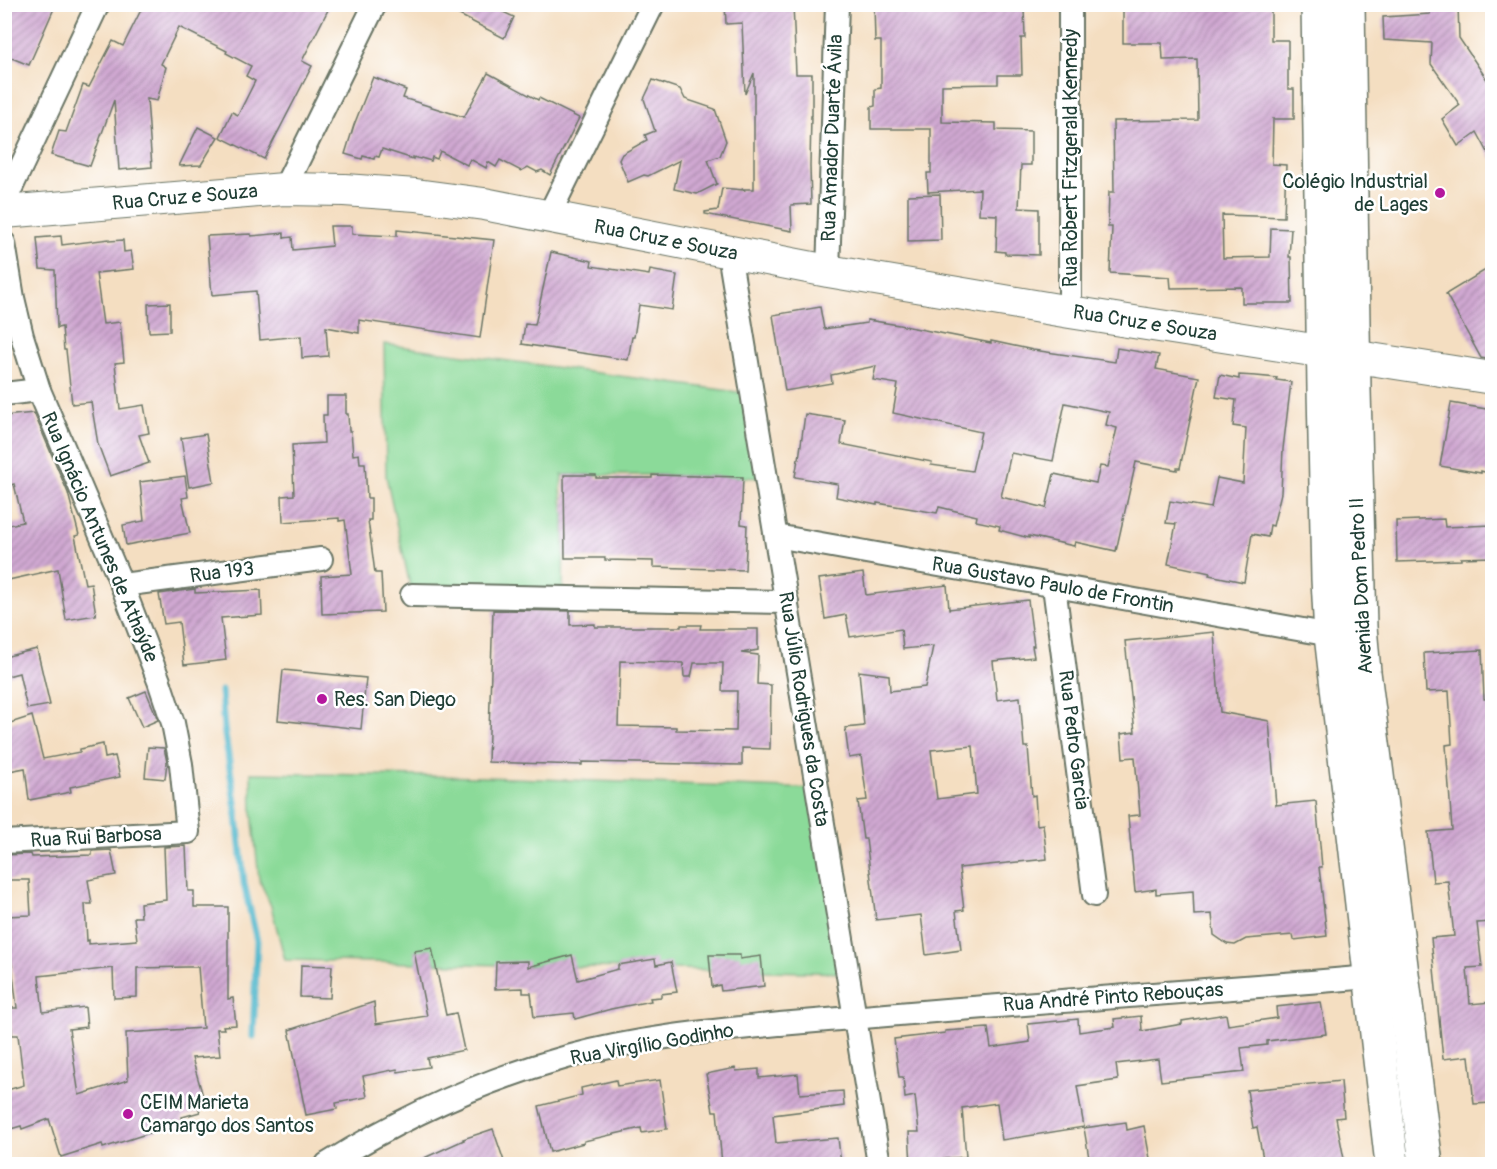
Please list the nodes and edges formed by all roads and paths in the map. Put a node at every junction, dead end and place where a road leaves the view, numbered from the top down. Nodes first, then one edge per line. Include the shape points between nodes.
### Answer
1 (98, 4) edge
2 (375, 4) edge
3 (653, 4) edge
4 (837, 4) edge
5 (1070, 4) edge
6 (1318, 4) edge
7 (1348, 4) edge
8 (284, 189) junction
9 (4, 202) edge
10 (4, 212) edge
11 (548, 217) junction
12 (4, 243) edge
13 (729, 253) junction
14 (828, 272) junction
15 (1070, 312) junction
16 (1338, 353) junction
17 (1492, 378) edge
18 (39, 390) junction
19 (4, 394) edge
20 (776, 536) junction
21 (321, 559) dead end
22 (122, 585) junction
23 (1054, 586) junction
24 (412, 595) dead end
25 (787, 602) junction
26 (1331, 635) junction
27 (188, 832) joint
28 (4, 842) edge
29 (1094, 895) dead end
30 (1370, 977) junction
31 (855, 1018) junction
32 (327, 1164) edge
33 (879, 1164) edge
34 (1392, 1164) edge
35 (1426, 1164) edge

1 - 9 street
2 - 8 street
3 - 11 street
4 - 14 street, Rua Amador Duarte Ávila
5 - 15 street, Rua Robert Fitzgerald Kennedy
6 - 16 main road, Avenida Dom Pedro II
7 - 16 main road, Avenida Dom Pedro II
8 - 10 street, Rua Cruz e Souza
8 - 11 street, Rua Cruz e Souza via 416,195
11 - 13 street, Rua Cruz e Souza
12 - 18 street, Rua Ignácio Antunes de Athaýde via 22,336
13 - 14 street, Rua Cruz e Souza
13 - 20 street, Rua Júlio Rodrigues da Costa
14 - 15 street, Rua Cruz e Souza
15 - 16 street, Rua Cruz e Souza
16 - 17 street, Rua Cruz e Souza
16 - 26 main road, Avenida Dom Pedro II via 1328,579
16 - 35 main road, Avenida Dom Pedro II via 1362,653
18 - 19 street
18 - 22 street, Rua Ignácio Antunes de Athaýde
20 - 23 street, Rua Gustavo Paulo de Frontin
20 - 25 street, Rua Júlio Rodrigues da Costa
21 - 22 street, Rua 193
22 - 27 street, Rua Ignácio Antunes de Athaýde via 173,723 182,764
23 - 26 street, Rua Gustavo Paulo de Frontin
23 - 29 street, Rua Pedro Garcia
24 - 25 street
25 - 31 street, Rua Júlio Rodrigues da Costa
26 - 30 main road, Avenida Dom Pedro II
27 - 28 street, Rua Rui Barbosa
30 - 31 street, Rua André Pinto Rebouças
30 - 34 main road, Avenida Dom Pedro II
31 - 32 street, Rua Virgílio Godinho via 646,1040 568,1057 501,1078 416,1115
31 - 33 street, Rua Júlio Rodrigues da Costa

